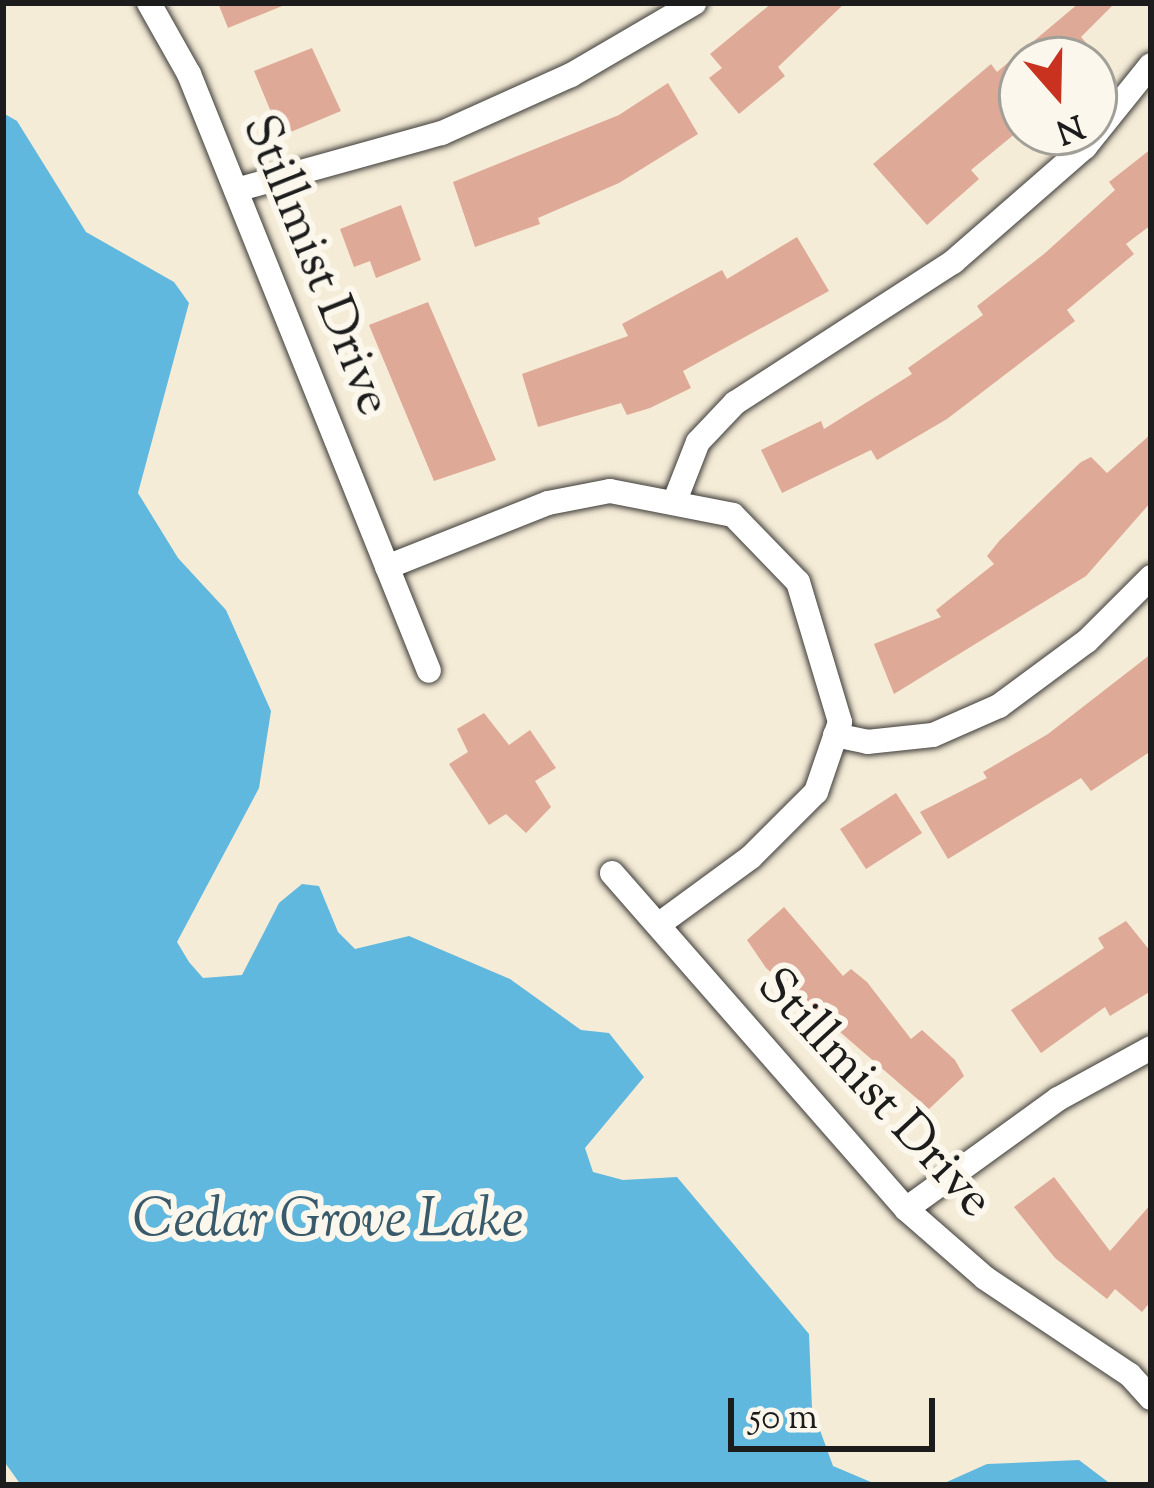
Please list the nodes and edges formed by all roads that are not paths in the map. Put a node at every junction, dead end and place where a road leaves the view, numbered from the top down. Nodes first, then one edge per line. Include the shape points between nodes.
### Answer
1 (149, 3) edge
2 (694, 3) edge
3 (1151, 65) edge
4 (236, 190) junction
5 (676, 498) junction
6 (387, 567) junction
7 (1151, 578) edge
8 (429, 671) dead end
9 (836, 735) junction
10 (612, 872) dead end
11 (658, 925) junction
12 (1151, 1048) edge
13 (906, 1209) junction
14 (1151, 1398) edge

1 - 4 street, Stillmist Drive via 189,74
2 - 4 street via 571,75 442,133
3 - 5 street via 1085,147 953,262 735,403 698,442
4 - 6 street, Stillmist Drive
5 - 6 street via 610,491 548,503
5 - 9 street via 733,515 798,582 825,657
6 - 8 street, Stillmist Drive
7 - 9 street via 1087,641 999,706 933,735 867,742
9 - 11 street via 816,792 751,857
10 - 11 street, Stillmist Drive
11 - 13 street, Stillmist Drive
12 - 13 street via 1058,1099
13 - 14 street, Stillmist Drive via 985,1278 1130,1375

